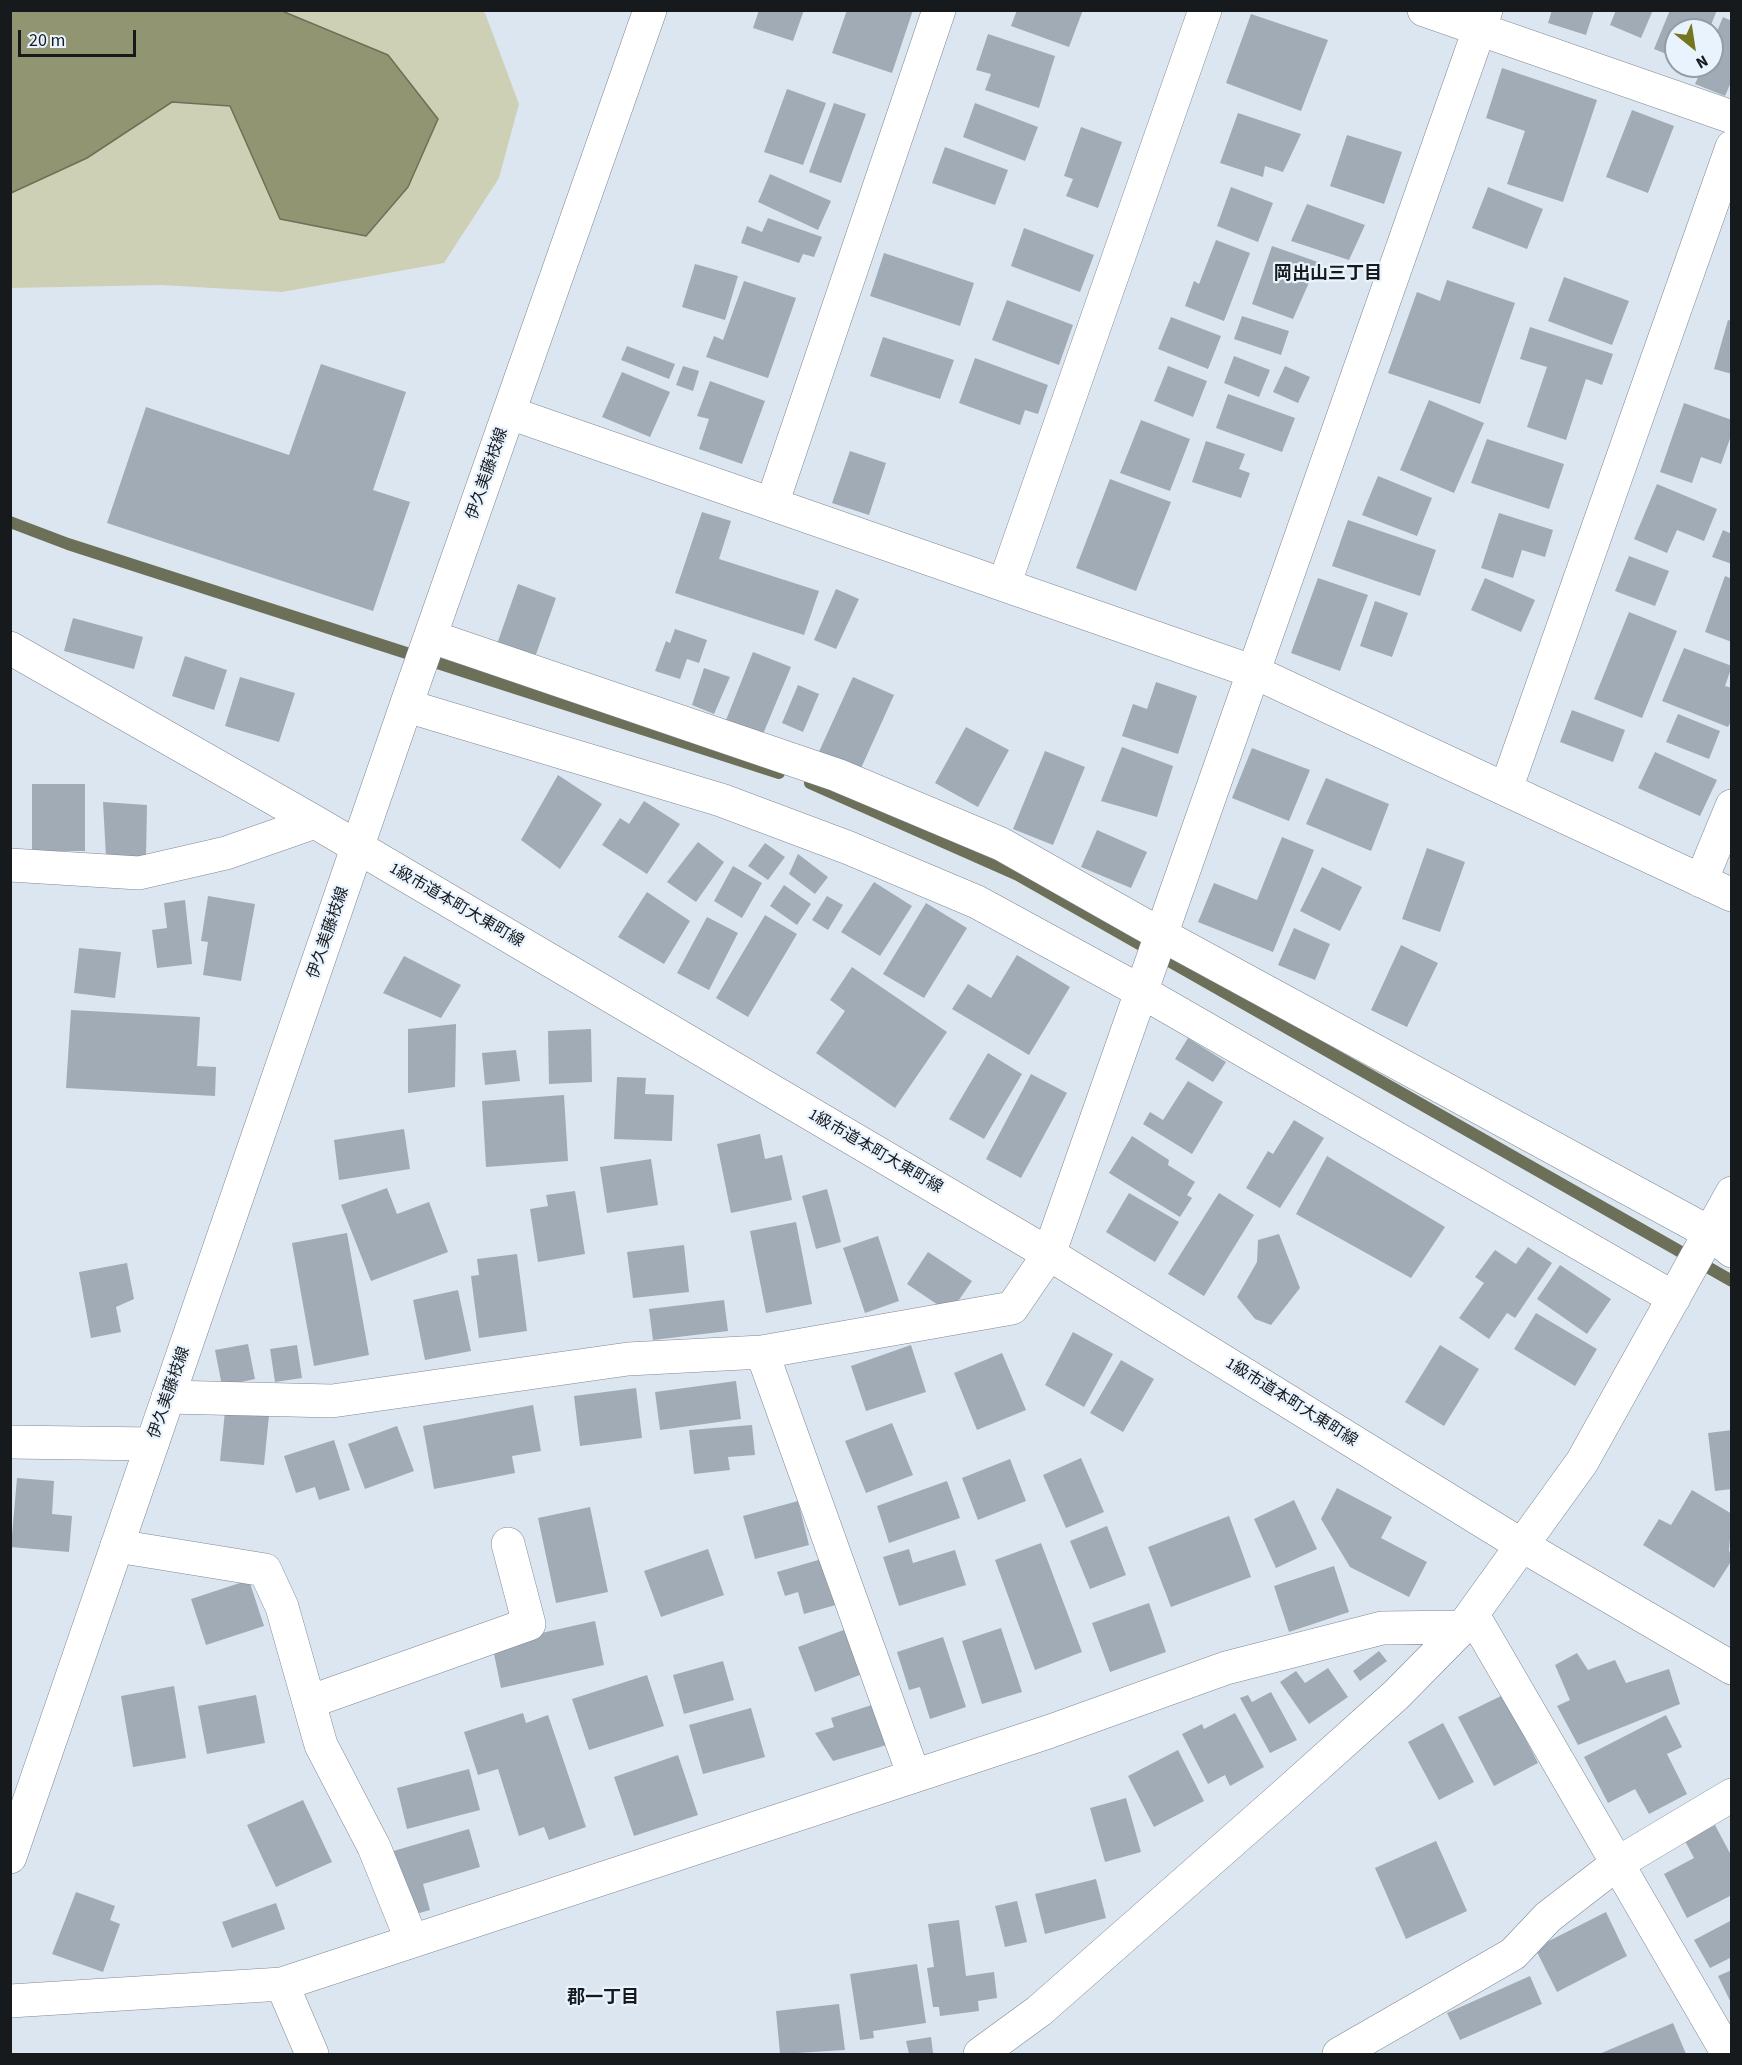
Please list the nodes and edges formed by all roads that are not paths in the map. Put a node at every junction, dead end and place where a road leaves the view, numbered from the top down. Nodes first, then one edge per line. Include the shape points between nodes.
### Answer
1 (650, 10) edge
2 (939, 10) edge
3 (1205, 10) edge
4 (1424, 10) edge
5 (1482, 20) edge
6 (1731, 117) edge
7 (1731, 147) edge
8 (510, 413) junction
9 (772, 504) junction
10 (1004, 585) junction
11 (430, 641) junction
12 (10, 648) edge
13 (1254, 672) junction
14 (408, 702) junction
15 (1506, 789) junction
16 (1731, 806) edge
17 (315, 822) junction
18 (359, 849) junction
19 (10, 866) edge
20 (1701, 881) junction
21 (1731, 895) edge
22 (1162, 935) junction
23 (1142, 992) junction
24 (1731, 1193) edge
25 (1715, 1242) edge
26 (1049, 1254) junction
27 (1676, 1294) junction
28 (762, 1352) junction
29 (168, 1397) junction
30 (10, 1442) edge
31 (152, 1444) junction
32 (508, 1544) dead end
33 (117, 1546) junction
34 (1523, 1546) junction
35 (1468, 1621) junction
36 (1731, 1668) edge
37 (309, 1702) junction
38 (914, 1776) junction
39 (1731, 1795) edge
40 (10, 1857) edge
41 (1618, 1863) junction
42 (412, 1941) junction
43 (282, 1984) junction
44 (10, 2001) edge
45 (312, 2055) edge
46 (980, 2055) edge
47 (1339, 2055) edge
48 (1728, 2055) edge

1 - 8 street, 伊久美藤枝線
2 - 9 street
3 - 10 street
4 - 5 street
5 - 6 street
5 - 13 street
7 - 15 street
8 - 9 street
8 - 11 street, 伊久美藤枝線
9 - 10 street
10 - 13 street
11 - 14 street, 伊久美藤枝線
11 - 22 street via 837,775 1001,844
12 - 17 street, 1級市道本町大東町線
13 - 15 street
13 - 22 street
14 - 18 street, 伊久美藤枝線
14 - 23 street via 721,800 849,848 977,902
15 - 20 street
16 - 20 street
17 - 18 street, 1級市道本町大東町線
17 - 19 street via 226,853 139,873
18 - 26 street, 1級市道本町大東町線
18 - 29 street, 伊久美藤枝線
20 - 21 street
22 - 23 street
22 - 25 street
23 - 26 street
23 - 27 street
24 - 25 street
25 - 27 street
26 - 28 street via 1012,1308
26 - 34 street, 1級市道本町大東町線
27 - 34 street via 1582,1462
28 - 29 street via 628,1359 332,1401
28 - 38 street
29 - 31 street, 伊久美藤枝線
30 - 31 street
31 - 33 street, 伊久美藤枝線
32 - 37 street via 530,1624
33 - 37 street via 266,1570 282,1607
33 - 40 street, 伊久美藤枝線
34 - 35 street
34 - 36 street, 1級市道本町大東町線
35 - 38 street via 1382,1628 1226,1668
35 - 41 street
35 - 46 street via 1396,1695 1279,1800 1039,2011
37 - 42 street via 321,1745 374,1847
38 - 42 street
39 - 41 street
41 - 47 street via 1548,1917 1513,1954
41 - 48 street
42 - 43 street
43 - 44 street
43 - 45 street

